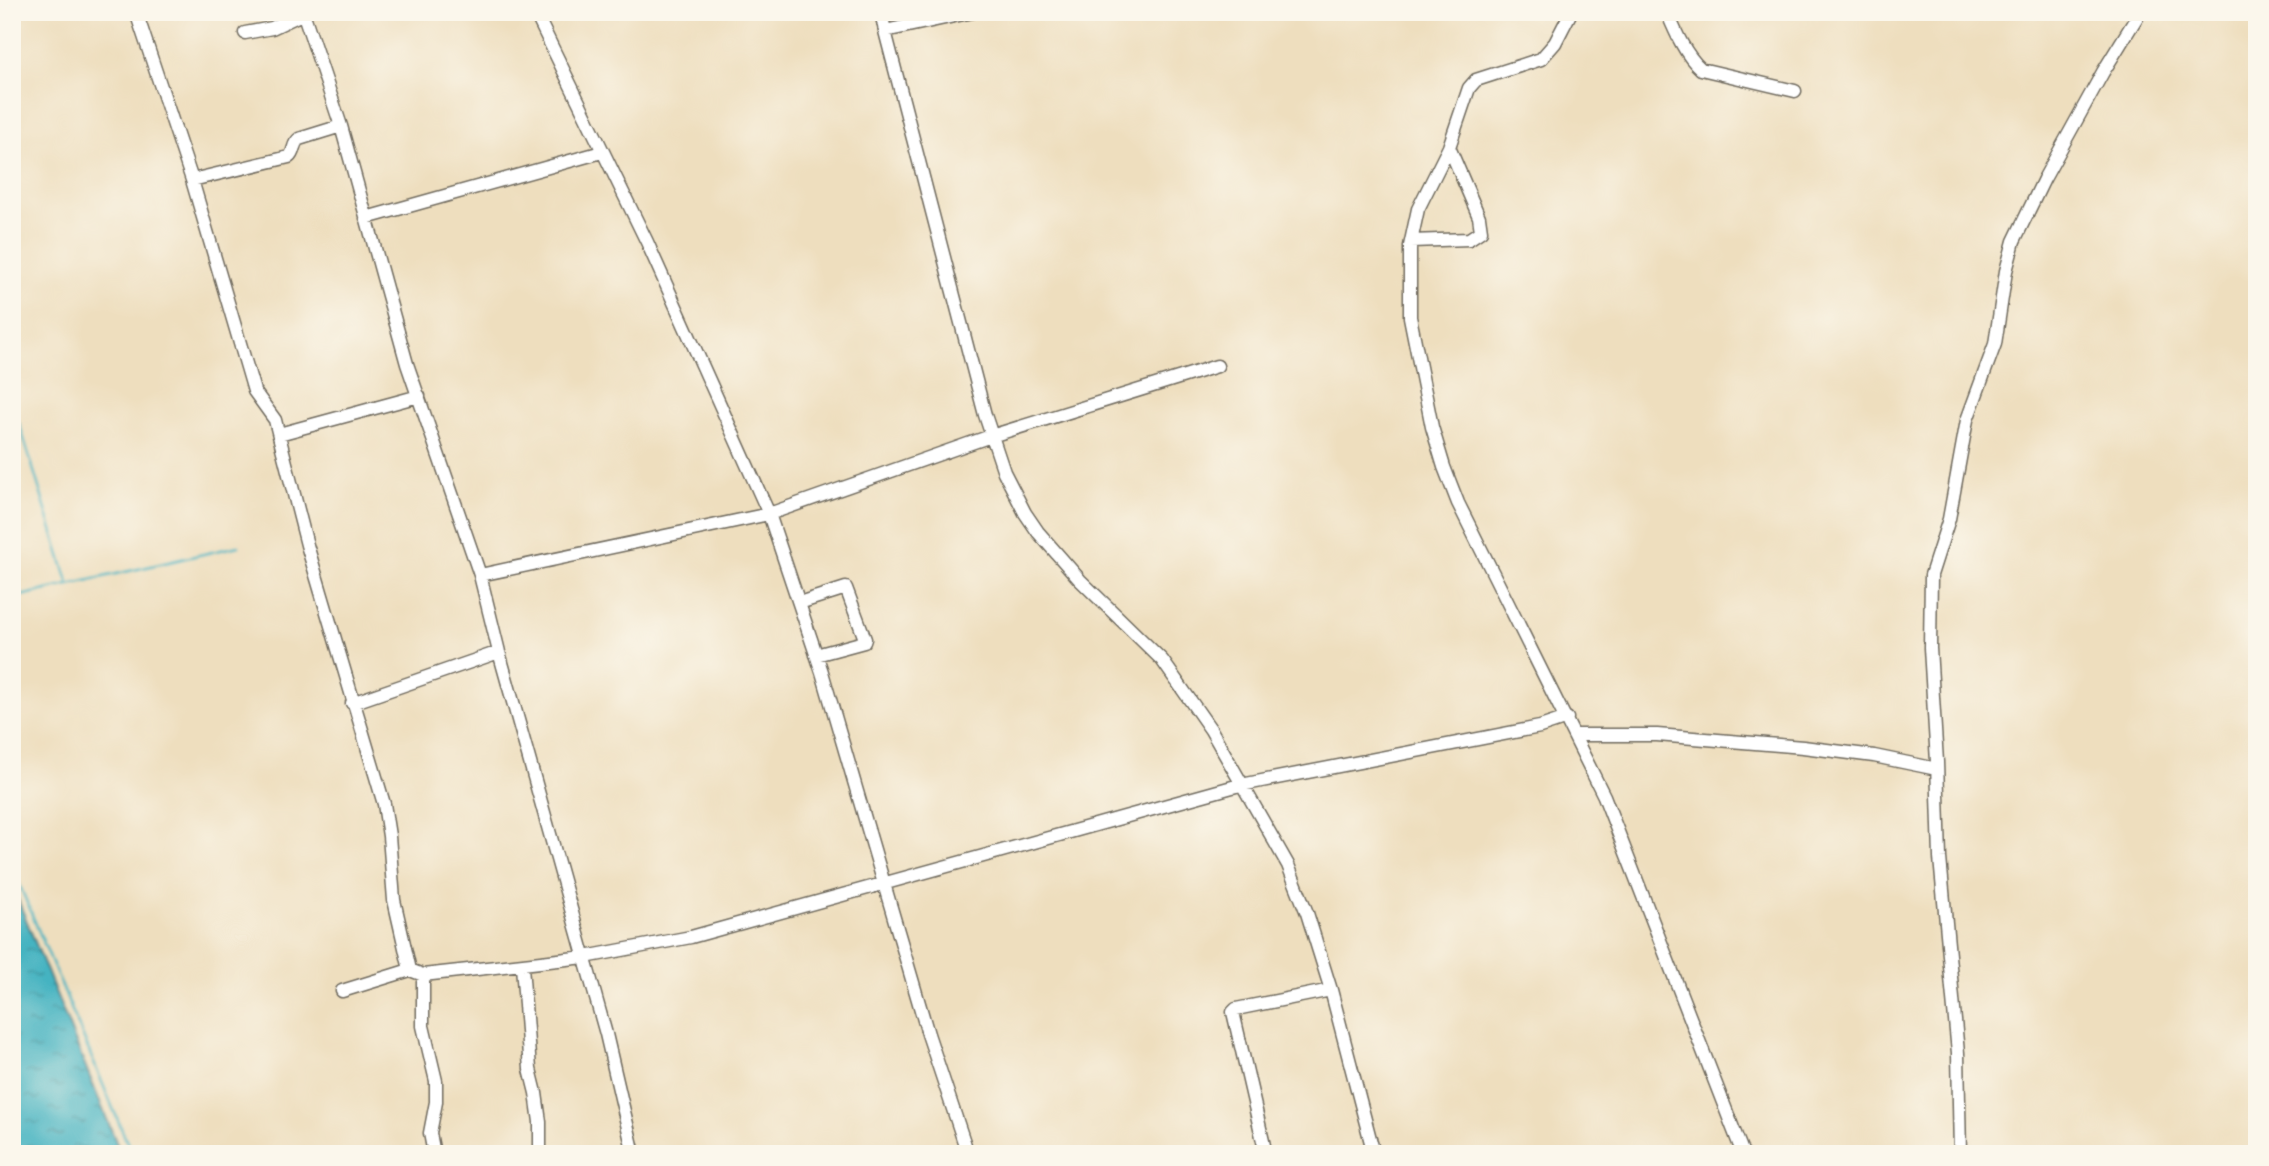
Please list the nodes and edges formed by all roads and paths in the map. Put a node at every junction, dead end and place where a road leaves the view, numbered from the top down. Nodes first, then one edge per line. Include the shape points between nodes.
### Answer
1 (136, 12) edge
2 (535, 12) edge
3 (881, 12) edge
4 (973, 12) edge
5 (1571, 12) edge
6 (1667, 12) edge
7 (2140, 12) edge
8 (304, 13) edge
9 (885, 31) junction
10 (245, 33) dead end
11 (1795, 91) dead end
12 (341, 126) junction
13 (1449, 147) junction
14 (602, 152) junction
15 (192, 180) junction
16 (366, 218) junction
17 (1411, 241) junction
18 (1217, 366) dead end
19 (419, 396) junction
20 (279, 433) junction
21 (991, 436) junction
22 (769, 514) junction
23 (480, 575) junction
24 (799, 603) junction
25 (499, 652) junction
26 (816, 655) junction
27 (352, 703) junction
28 (1567, 718) junction
29 (1575, 735) junction
30 (1937, 769) junction
31 (1242, 785) junction
32 (885, 881) junction
33 (585, 957) junction
34 (522, 966) junction
35 (416, 972) junction
36 (1331, 990) junction
37 (342, 991) dead end
38 (434, 1154) edge
39 (540, 1154) edge
40 (634, 1154) edge
41 (968, 1154) edge
42 (1266, 1154) edge
43 (1374, 1154) edge
44 (1743, 1154) edge
45 (1960, 1154) edge

1 - 15 street
2 - 14 street
3 - 9 street
4 - 9 street
5 - 13 street via 1541,59 1473,82
6 - 11 street via 1701,69
7 - 30 street via 2044,178 2010,257 1995,344 1963,434 1949,519 1931,575
8 - 10 street via 272,28
8 - 12 street
9 - 21 street
12 - 15 street via 299,139 289,157
12 - 16 street
13 - 17 street via 1418,209
13 - 17 street via 1481,231 1469,239
14 - 16 street
14 - 22 street
15 - 20 street via 254,391
16 - 19 street
17 - 28 street via 1412,326 1444,467
18 - 21 street
19 - 20 street
19 - 23 street
20 - 27 street
21 - 22 street
21 - 31 street via 1004,472 1038,532 1162,660 1212,730
22 - 23 street
22 - 24 street
23 - 25 street
24 - 26 street
24 - 26 street via 846,589 865,639
25 - 27 street
25 - 33 street
26 - 32 street
27 - 35 street via 387,819 394,900
28 - 29 street
28 - 31 street
29 - 30 street via 1657,735 1803,747
29 - 44 street via 1604,796
30 - 45 street via 1940,858 1958,1053
31 - 32 street
31 - 36 street via 1288,865
32 - 33 street via 691,937
32 - 41 street
33 - 34 street
33 - 40 street
34 - 35 street
34 - 39 street
35 - 37 street
35 - 38 street via 436,1081 430,1133
36 - 42 street via 1233,1012
36 - 43 street

